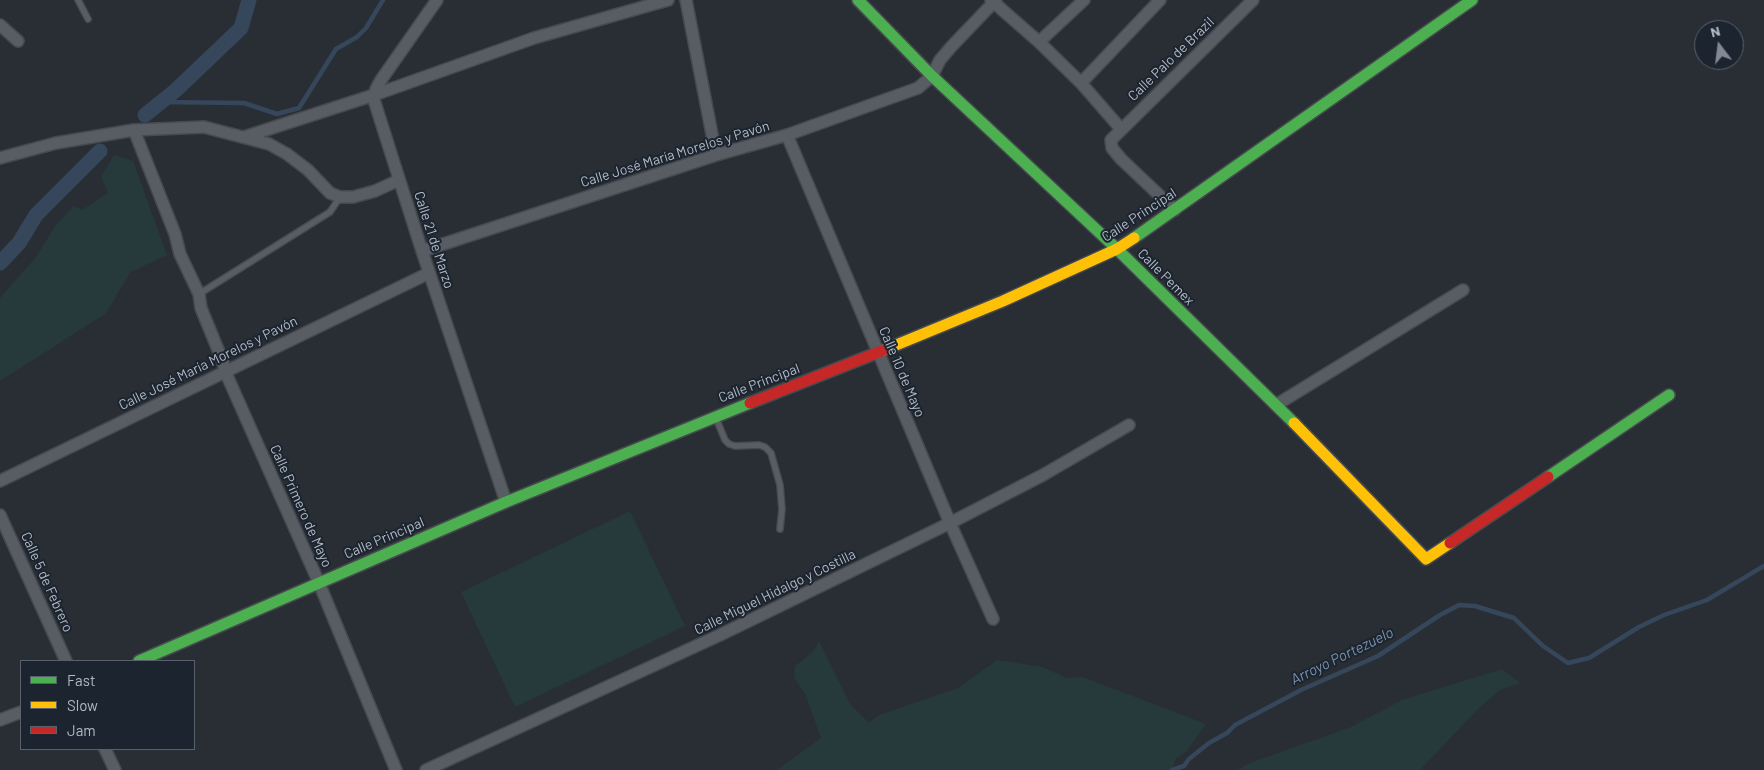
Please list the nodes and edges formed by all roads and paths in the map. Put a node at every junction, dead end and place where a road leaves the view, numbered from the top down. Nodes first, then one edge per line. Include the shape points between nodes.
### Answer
1 (78, 0) edge
2 (437, 0) edge
3 (668, 0) edge
4 (686, 0) edge
5 (858, 0) edge
6 (1084, 0) edge
7 (1160, 0) edge
8 (1472, 0) edge
9 (993, 1) edge
10 (1249, 2) edge
11 (88, 19) dead end
12 (0, 25) edge
13 (18, 41) dead end
14 (1039, 42) junction
15 (932, 76) junction
16 (1081, 83) junction
17 (374, 95) junction
18 (1121, 129) junction
19 (134, 130) junction
20 (787, 135) junction
21 (244, 137) junction
22 (716, 155) junction
23 (0, 158) edge
24 (399, 180) junction
25 (340, 197) junction
26 (1175, 210) junction
27 (1118, 249) junction
28 (422, 251) junction
29 (430, 273) junction
30 (1463, 290) dead end
31 (199, 294) junction
32 (878, 353) junction
33 (225, 371) junction
34 (1669, 395) dead end
35 (1276, 405) junction
36 (716, 416) junction
37 (1129, 425) dead end
38 (0, 481) edge
39 (506, 502) junction
40 (0, 515) edge
41 (950, 523) junction
42 (780, 529) dead end
43 (319, 583) junction
44 (993, 619) dead end
45 (66, 660) edge
46 (141, 660) edge
47 (20, 712) edge
48 (0, 720) edge
49 (105, 750) edge
50 (115, 770) edge
51 (396, 770) edge
52 (426, 770) edge

1 - 11 lane
2 - 17 street
3 - 17 street via 534,38
4 - 22 street
5 - 15 street, Calle Pemex
6 - 14 street
7 - 16 street
8 - 26 street, Calle Principal
9 - 14 street
9 - 15 street via 940,60
10 - 18 street, Calle Palo de Brazil
12 - 13 street
14 - 16 street
15 - 20 street, Calle José María Morelos y Pavón via 918,88
15 - 27 street, Calle Pemex
16 - 18 street
17 - 21 street
17 - 24 street, Calle 21 de Marzo
18 - 26 street, Calle Palo de Brazil via 1111,140 1112,148
19 - 21 street via 204,127
19 - 23 street via 56,143
19 - 31 street, Calle Primero de Mayo via 180,254
20 - 22 street, Calle José María Morelos y Pavón
20 - 32 street, Calle 10 de Mayo
21 - 25 street via 288,154 330,193
22 - 28 street, Calle José María Morelos y Pavón
24 - 25 street via 367,193
24 - 28 street, Calle 21 de Marzo
25 - 31 lane via 330,212
26 - 27 street, Calle Principal
27 - 32 street, Calle Principal
27 - 35 street, Calle Pemex
28 - 29 street, Calle 21 de Marzo
29 - 33 street, Calle José María Morelos y Pavón
29 - 39 street, Calle 21 de Marzo
30 - 35 street
31 - 33 street, Calle Primero de Mayo via 201,308
32 - 36 street, Calle Principal
32 - 41 street, Calle 10 de Mayo
33 - 38 street, Calle José María Morelos y Pavón
33 - 43 street, Calle Primero de Mayo
34 - 35 street, Calle Pemex via 1426,559
36 - 39 street, Calle Principal
36 - 42 lane via 729,444 759,445 771,453 780,485
37 - 41 street, Calle Miguel Hidalgo y Costilla via 1043,475
39 - 43 street, Calle Principal
40 - 45 street, Calle 5 de Febrero
41 - 44 street, Calle 10 de Mayo
41 - 52 street, Calle Miguel Hidalgo y Costilla via 720,635
43 - 46 street, Calle Principal
43 - 51 street, Calle Primero de Mayo
47 - 48 street
49 - 50 street

